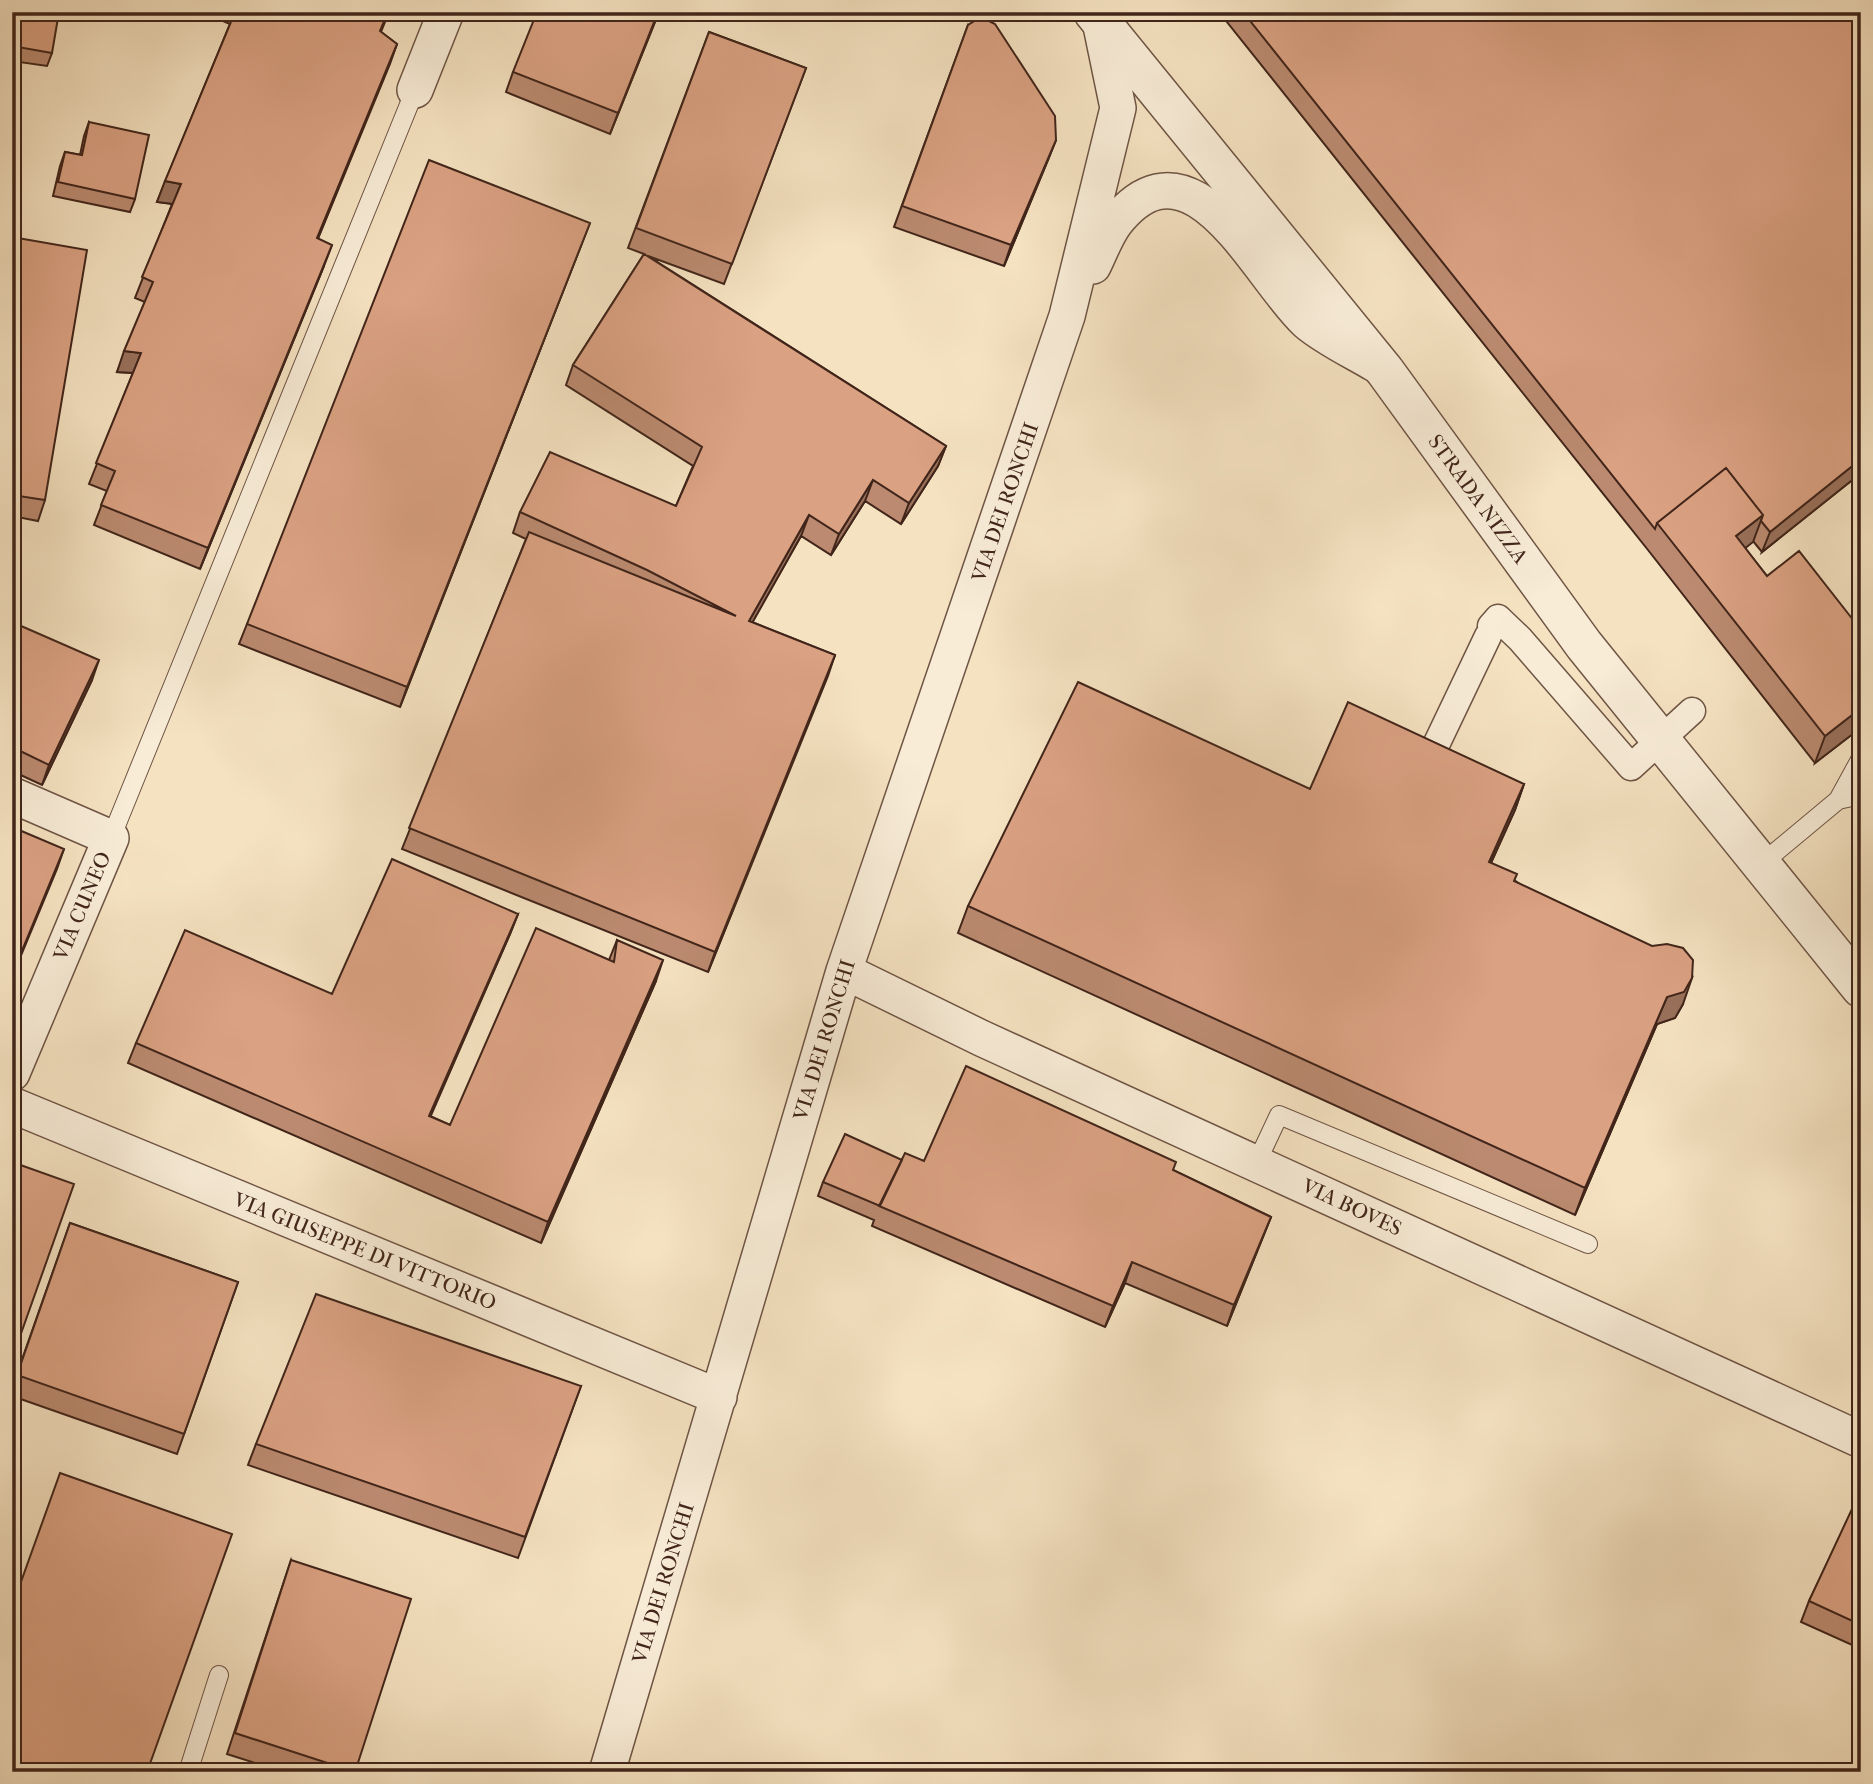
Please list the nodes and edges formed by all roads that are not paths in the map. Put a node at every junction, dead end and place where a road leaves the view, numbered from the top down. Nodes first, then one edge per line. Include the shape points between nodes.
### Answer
1 (446, 12) edge
2 (1096, 16) edge
3 (415, 90) joint
4 (1068, 316) junction
5 (1385, 371) junction
6 (1692, 711) dead end
7 (1660, 739) junction
8 (1436, 745) edge
9 (1861, 758) edge
10 (12, 795) edge
11 (1861, 795) edge
12 (1838, 800) junction
13 (111, 838) junction
14 (1760, 865) junction
15 (844, 971) junction
16 (1861, 988) edge
17 (12, 1073) edge
18 (12, 1105) edge
19 (1256, 1164) junction
20 (1588, 1244) dead end
21 (719, 1397) junction
22 (1861, 1440) edge
23 (219, 1675) dead end
24 (188, 1772) edge
25 (607, 1772) edge

1 - 3 street
2 - 4 street, VIA DEI RONCHI via 1118,108
2 - 5 street, STRADA NIZZA
3 - 13 lane
4 - 5 street, VIA DEI RONCHI via 1114,225 1134,203 1153,192 1183,194 1215,211 1307,322
4 - 15 street, VIA DEI RONCHI
5 - 7 street, STRADA NIZZA via 1577,636
6 - 7 street
7 - 8 street via 1631,767 1498,618
7 - 14 street, STRADA NIZZA
9 - 12 lane
10 - 13 street, VIA CUNEO
11 - 12 lane
12 - 14 lane
13 - 17 street, VIA CUNEO
14 - 16 street, STRADA NIZZA
15 - 19 street, VIA BOVES
15 - 21 street, VIA DEI RONCHI
18 - 21 street, VIA GIUSEPPE DI VITTORIO
19 - 20 lane via 1279,1115
19 - 22 street, VIA BOVES
21 - 25 street, VIA DEI RONCHI
23 - 24 lane

